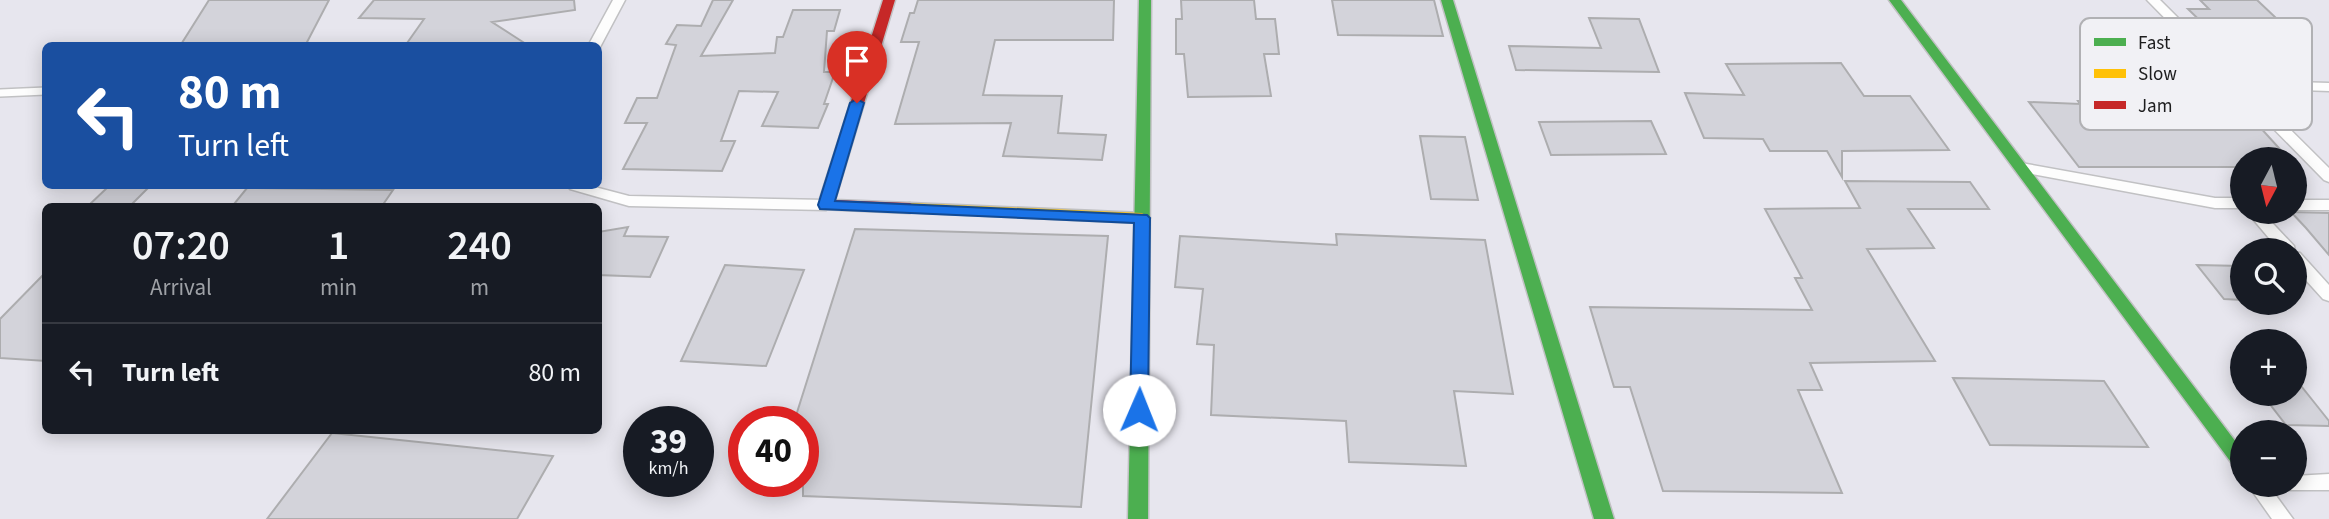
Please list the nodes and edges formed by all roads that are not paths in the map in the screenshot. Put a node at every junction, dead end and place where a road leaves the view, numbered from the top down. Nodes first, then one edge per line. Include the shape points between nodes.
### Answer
1 (619, 0) edge
2 (889, 0) edge
3 (1145, 0) edge
4 (1447, 0) edge
5 (1895, 0) edge
6 (2153, 0) edge
7 (2171, 18) edge
8 (596, 42) edge
9 (42, 91) edge
10 (0, 93) edge
11 (2282, 130) edge
12 (2021, 168) junction
13 (2329, 177) edge
14 (586, 189) edge
15 (2230, 203) edge
16 (826, 205) junction
17 (2307, 205) edge
18 (2329, 205) edge
19 (1142, 218) junction
20 (2265, 224) edge
21 (2277, 238) edge
22 (2307, 271) edge
23 (2329, 295) edge
24 (2230, 448) edge
25 (2329, 482) edge
26 (2307, 483) edge
27 (2267, 497) edge
28 (1138, 519) edge
29 (1604, 519) edge
30 (2283, 519) edge

1 - 8 street
2 - 16 street
3 - 19 street
4 - 29 street
5 - 12 street
6 - 7 street
9 - 10 lane
11 - 13 street
12 - 15 street
12 - 24 street
14 - 16 street via 629,201
16 - 19 street
17 - 18 street
19 - 28 street
20 - 21 street
22 - 23 street
25 - 26 street
27 - 30 street

